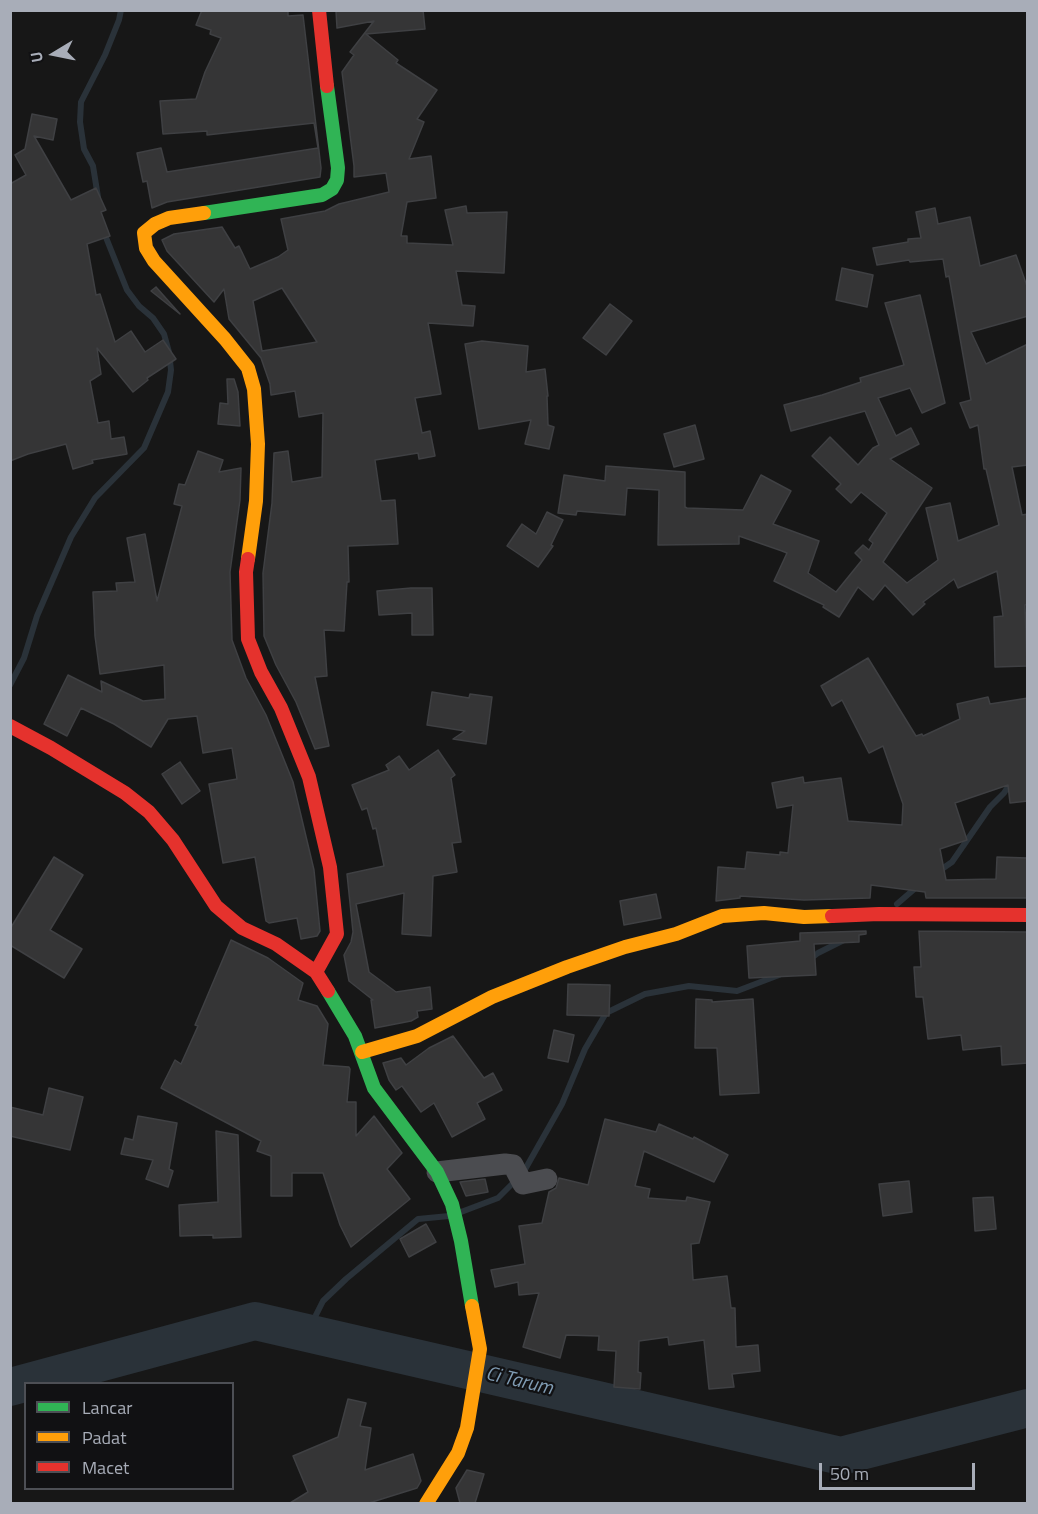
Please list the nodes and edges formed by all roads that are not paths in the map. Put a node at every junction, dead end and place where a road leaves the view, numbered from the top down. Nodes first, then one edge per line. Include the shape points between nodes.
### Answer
1 (319, 10) edge
2 (10, 726) edge
3 (1028, 915) edge
4 (316, 972) junction
5 (362, 1052) junction
6 (436, 1172) junction
7 (547, 1179) dead end
8 (426, 1503) edge

1 - 4 street via 338,168 332,189 322,195 169,218 144,233 146,248 154,261 237,353 248,368 254,389 258,444 256,501 246,572 248,639 309,777 330,867 338,934
2 - 4 street via 125,793 149,812 173,840 216,906 242,928 276,944
3 - 5 street via 722,916 567,967 492,997 417,1036
4 - 5 street
5 - 6 street via 374,1088
6 - 7 street via 504,1164 513,1165 523,1184
6 - 8 street via 452,1204 459,1232 480,1349 467,1428 458,1453

